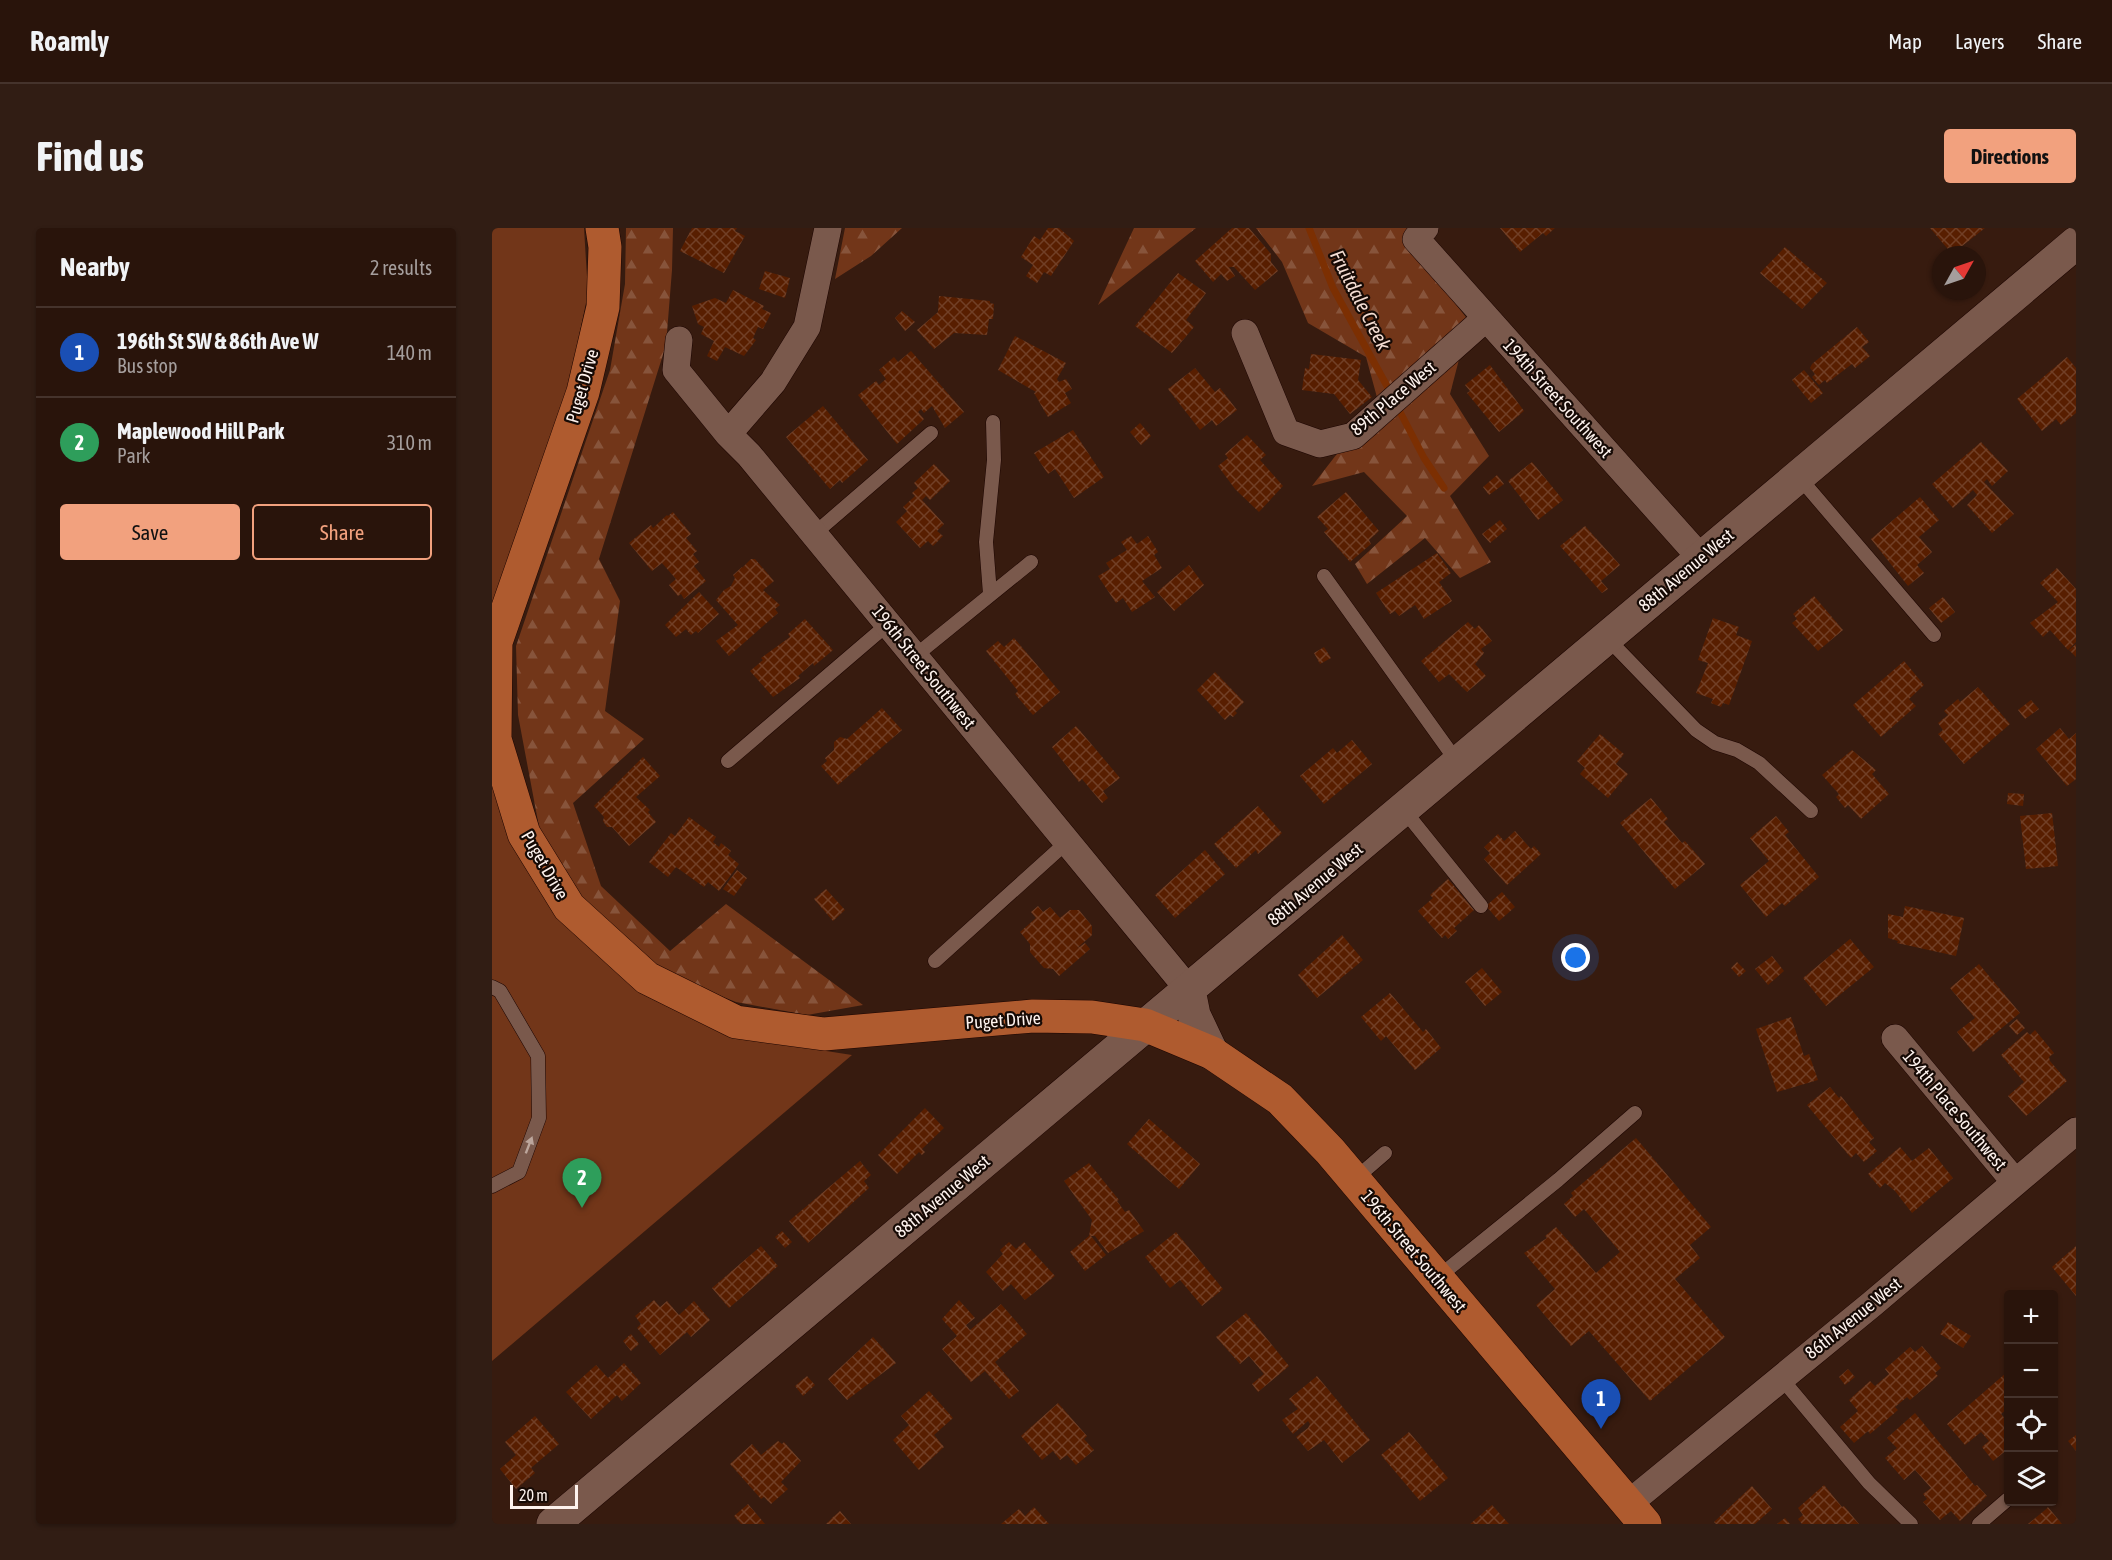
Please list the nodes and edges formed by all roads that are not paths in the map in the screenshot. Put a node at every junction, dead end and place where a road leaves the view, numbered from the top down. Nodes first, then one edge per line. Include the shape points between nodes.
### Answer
1 (602, 228) edge
2 (828, 228) edge
3 (1421, 233) edge
4 (2076, 243) edge
5 (1486, 318) junction
6 (1245, 333) dead end
7 (679, 340) dead end
8 (993, 422) dead end
9 (931, 433) dead end
10 (728, 434) junction
11 (1798, 476) junction
12 (814, 534) junction
13 (1700, 557) junction
14 (1031, 562) dead end
15 (1324, 576) dead end
16 (990, 594) junction
17 (888, 624) junction
18 (1934, 635) dead end
19 (1606, 637) junction
20 (915, 656) junction
21 (728, 761) dead end
22 (1458, 763) junction
23 (1403, 809) junction
24 (1810, 811) dead end
25 (1067, 842) junction
26 (1480, 906) dead end
27 (935, 961) dead end
28 (492, 987) edge
29 (1190, 990) junction
30 (1145, 1025) junction
31 (1895, 1038) dead end
32 (1212, 1053) junction
33 (1635, 1113) dead end
34 (2076, 1131) edge
35 (1385, 1153) dead end
36 (1354, 1180) junction
37 (2016, 1182) junction
38 (492, 1186) edge
39 (1437, 1278) junction
40 (1781, 1378) junction
41 (2004, 1502) edge
42 (1637, 1514) edge
43 (553, 1524) edge
44 (1911, 1524) edge
45 (1979, 1524) edge

1 - 30 main road, Puget Drive via 603,306 584,392 496,642 495,739 524,834 569,907 647,978 736,1022 824,1034 1033,1016 1092,1017
2 - 10 street via 807,327 772,382
3 - 5 street, 194th Street Southwest
4 - 11 street, 88th Avenue West
5 - 6 street, 89th Place West via 1353,436 1320,444 1286,432
5 - 13 street, 194th Street Southwest
7 - 10 street, 196th Street Southwest via 676,370
8 - 16 lane via 994,460 986,542
9 - 12 lane
10 - 12 street, 196th Street Southwest
11 - 13 street, 88th Avenue West
11 - 18 lane
12 - 17 street, 196th Street Southwest
13 - 19 street, 88th Avenue West
14 - 16 lane
15 - 22 lane
16 - 20 lane
17 - 20 street, 196th Street Southwest
17 - 21 lane
19 - 22 street, 88th Avenue West
19 - 24 lane via 1696,730 1759,763
20 - 25 street, 196th Street Southwest
22 - 23 street, 88th Avenue West
23 - 26 lane
23 - 29 street, 88th Avenue West
25 - 27 lane
25 - 29 street, 196th Street Southwest
38 -> 28 lane via 519,1172 540,1118 538,1056 500,991
29 - 30 street, 88th Avenue West
29 - 32 street via 1194,1015
30 - 32 main road, 196th Street Southwest
30 - 43 street, 88th Avenue West
31 - 37 street, 194th Place Southwest
32 - 36 main road, 196th Street Southwest via 1280,1098
33 - 39 lane
34 - 37 street, 86th Avenue West
35 - 36 lane
36 - 39 main road, 196th Street Southwest
37 - 40 street, 86th Avenue West
39 - 42 main road, 196th Street Southwest
40 - 42 street, 86th Avenue West
40 - 44 lane via 1869,1483
41 - 45 lane

